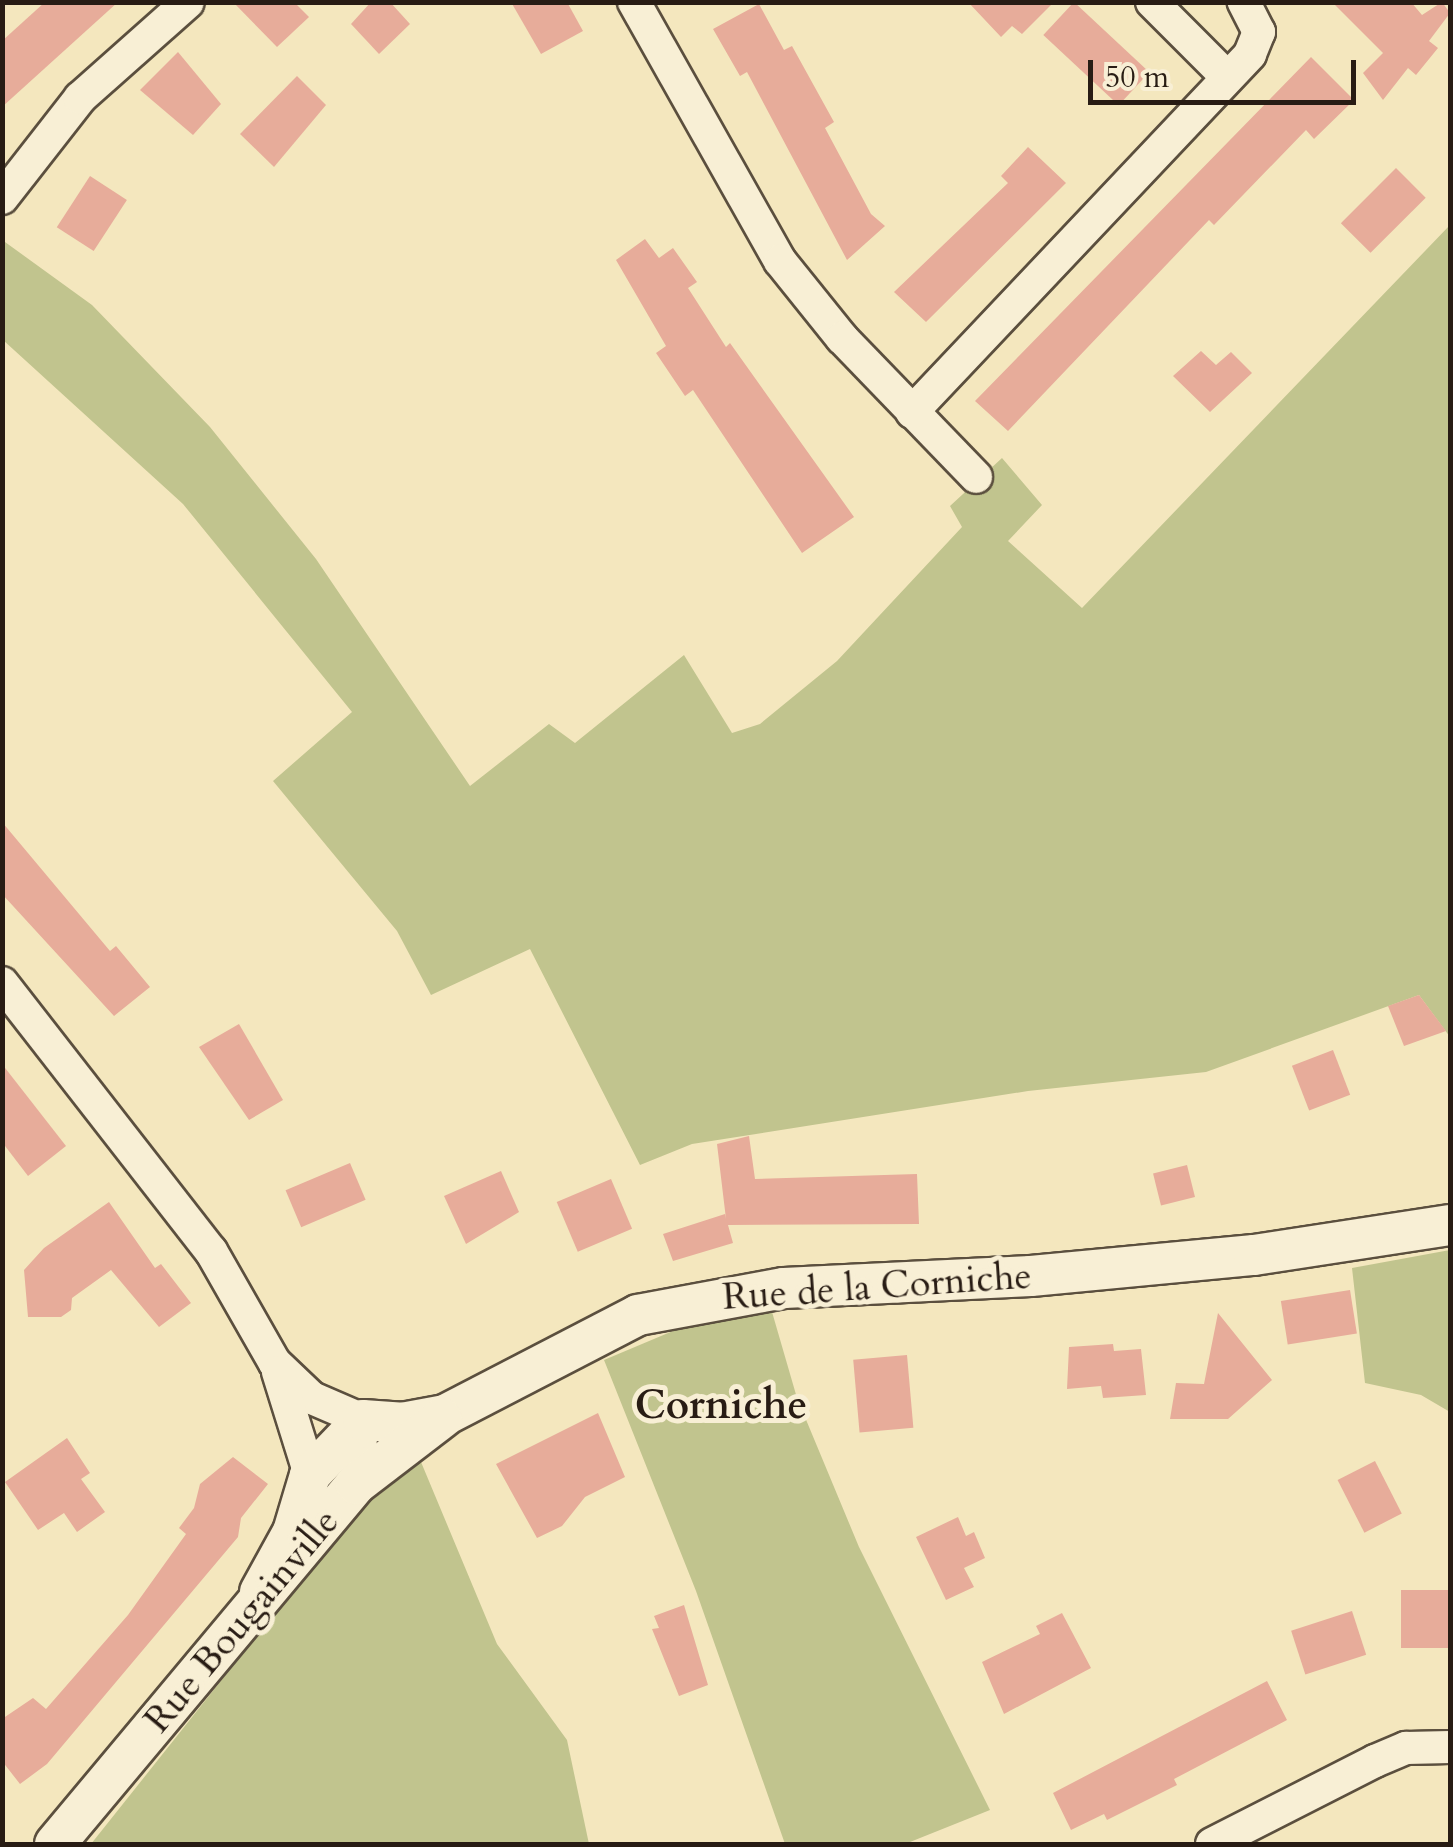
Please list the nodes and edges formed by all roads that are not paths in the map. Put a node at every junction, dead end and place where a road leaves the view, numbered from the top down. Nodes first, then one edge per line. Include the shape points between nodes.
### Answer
1 (188, 2) edge
2 (634, 2) edge
3 (1152, 2) edge
4 (1244, 2) edge
5 (1227, 77) junction
6 (2, 198) edge
7 (912, 412) junction
8 (976, 477) dead end
9 (2, 983) edge
10 (1450, 1224) edge
11 (275, 1364) junction
12 (445, 1415) junction
13 (363, 1420) junction
14 (310, 1475) junction
15 (356, 1484) junction
16 (260, 1592) junction
17 (1450, 1747) edge
18 (55, 1844) edge
19 (1212, 1844) edge

1 - 6 street via 80,98
2 - 7 street via 780,261
3 - 5 street
4 - 5 street via 1258,32 1250,54
5 - 7 street
7 - 8 street
9 - 11 street, Rue de la Corniche via 211,1251
10 - 12 street, Rue de la Corniche via 1254,1255 706,1298 638,1315
11 - 13 street, Rue de la Corniche via 312,1398
11 - 14 street
12 - 13 street, Rue de la Corniche via 402,1423
12 - 15 street, Rue Bougainville
13 - 14 street
13 - 15 street
14 - 16 street via 293,1532
15 - 16 street, Rue Bougainville
16 - 18 street, Rue Bougainville
17 - 19 street via 1406,1748

